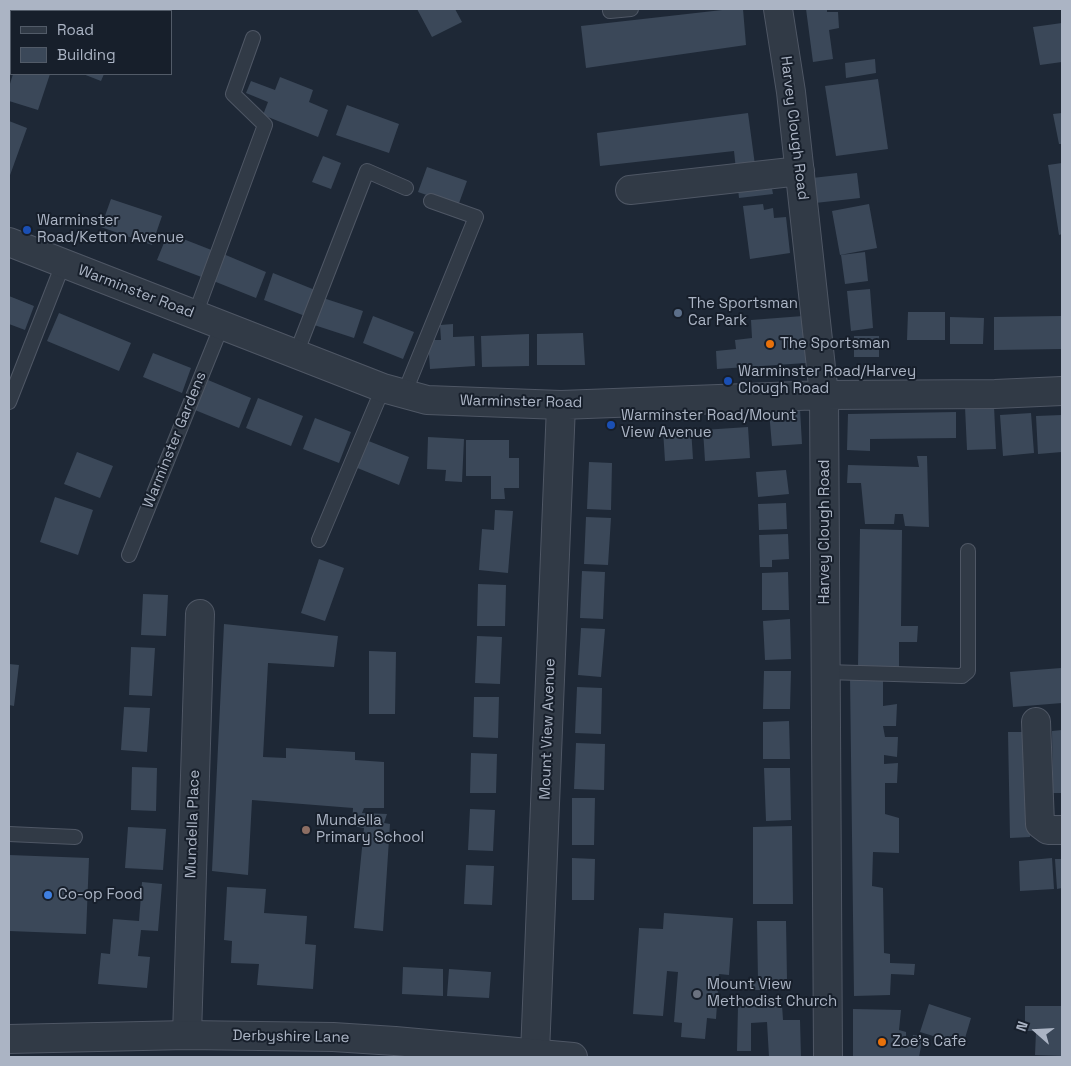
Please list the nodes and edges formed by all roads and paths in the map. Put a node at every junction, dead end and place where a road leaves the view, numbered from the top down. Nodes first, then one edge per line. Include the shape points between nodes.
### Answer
1 (631, 9) edge
2 (778, 9) edge
3 (610, 11) dead end
4 (254, 38) dead end
5 (800, 171) junction
6 (406, 188) dead end
7 (630, 190) dead end
8 (431, 201) dead end
9 (11, 248) edge
10 (63, 264) junction
11 (194, 315) junction
12 (222, 325) junction
13 (296, 354) junction
14 (394, 391) junction
15 (1062, 391) edge
16 (824, 395) junction
17 (9, 402) edge
18 (560, 405) junction
19 (320, 540) dead end
20 (968, 551) dead end
21 (129, 554) dead end
22 (200, 614) dead end
23 (826, 672) junction
24 (1036, 722) dead end
25 (1062, 830) edge
26 (9, 834) edge
27 (75, 837) dead end
28 (187, 1035) junction
29 (9, 1039) edge
30 (535, 1053) junction
31 (573, 1057) edge
32 (828, 1057) edge

1 - 3 lane
2 - 5 street, Harvey Clough Road
4 - 11 lane via 233,94 265,124
5 - 7 street
5 - 16 street, Harvey Clough Road
6 - 13 lane via 367,171
8 - 14 lane via 476,217
9 - 10 street, Warminster Road
10 - 11 street, Warminster Road
10 - 17 lane
11 - 12 street, Warminster Road
12 - 13 street, Warminster Road
12 - 21 lane, Warminster Gardens
13 - 14 street, Warminster Road
14 - 18 street, Warminster Road via 427,400
14 - 19 lane
15 - 16 street, Warminster Road
16 - 18 street, Warminster Road
16 - 23 street, Harvey Clough Road
18 - 30 street, Mount View Avenue
20 - 23 lane via 968,671 962,676
22 - 28 street, Mundella Place
23 - 32 street, Harvey Clough Road
24 - 25 street via 1040,824 1048,830
26 - 27 lane
28 - 29 street, Derbyshire Lane
28 - 30 street, Derbyshire Lane via 333,1037
30 - 31 street, Derbyshire Lane

